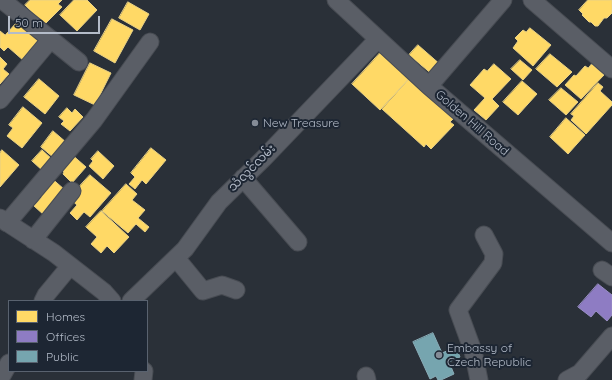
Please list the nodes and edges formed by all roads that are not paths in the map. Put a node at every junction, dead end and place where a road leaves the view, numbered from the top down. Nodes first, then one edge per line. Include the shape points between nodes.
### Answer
1 (2, 0) edge
2 (336, 0) edge
3 (503, 0) edge
4 (532, 0) edge
5 (51, 39) junction
6 (378, 39) junction
7 (150, 42) dead end
8 (79, 62) dead end
9 (612, 69) edge
10 (429, 86) junction
11 (0, 100) edge
12 (243, 178) junction
13 (72, 191) dead end
14 (4, 220) edge
15 (484, 235) dead end
16 (33, 240) junction
17 (298, 242) dead end
18 (612, 243) edge
19 (176, 258) junction
20 (70, 266) junction
21 (236, 290) dead end
22 (44, 300) edge
23 (111, 300) edge
24 (132, 300) edge
25 (612, 336) edge
26 (8, 365) edge
27 (0, 379) edge
28 (479, 380) edge
29 (567, 380) edge

1 - 5 street
2 - 6 street, Golden Hill Road
3 - 10 street
4 - 9 street
5 - 8 street
5 - 11 street
6 - 10 street, Golden Hill Road
6 - 12 street, သံလွင်လမ်း
7 - 14 street via 94,120
10 - 18 street, Golden Hill Road
12 - 17 street
12 - 19 street, သံလွင်လမ်း via 219,202
13 - 16 street
14 - 16 street
15 - 28 street via 494,254 493,262 458,310 473,351
16 - 20 street
19 - 21 street via 202,292 222,285
19 - 24 street, သံလွင်လမ်း
20 - 22 street
20 - 23 street
25 - 29 street via 580,373
26 - 27 street

